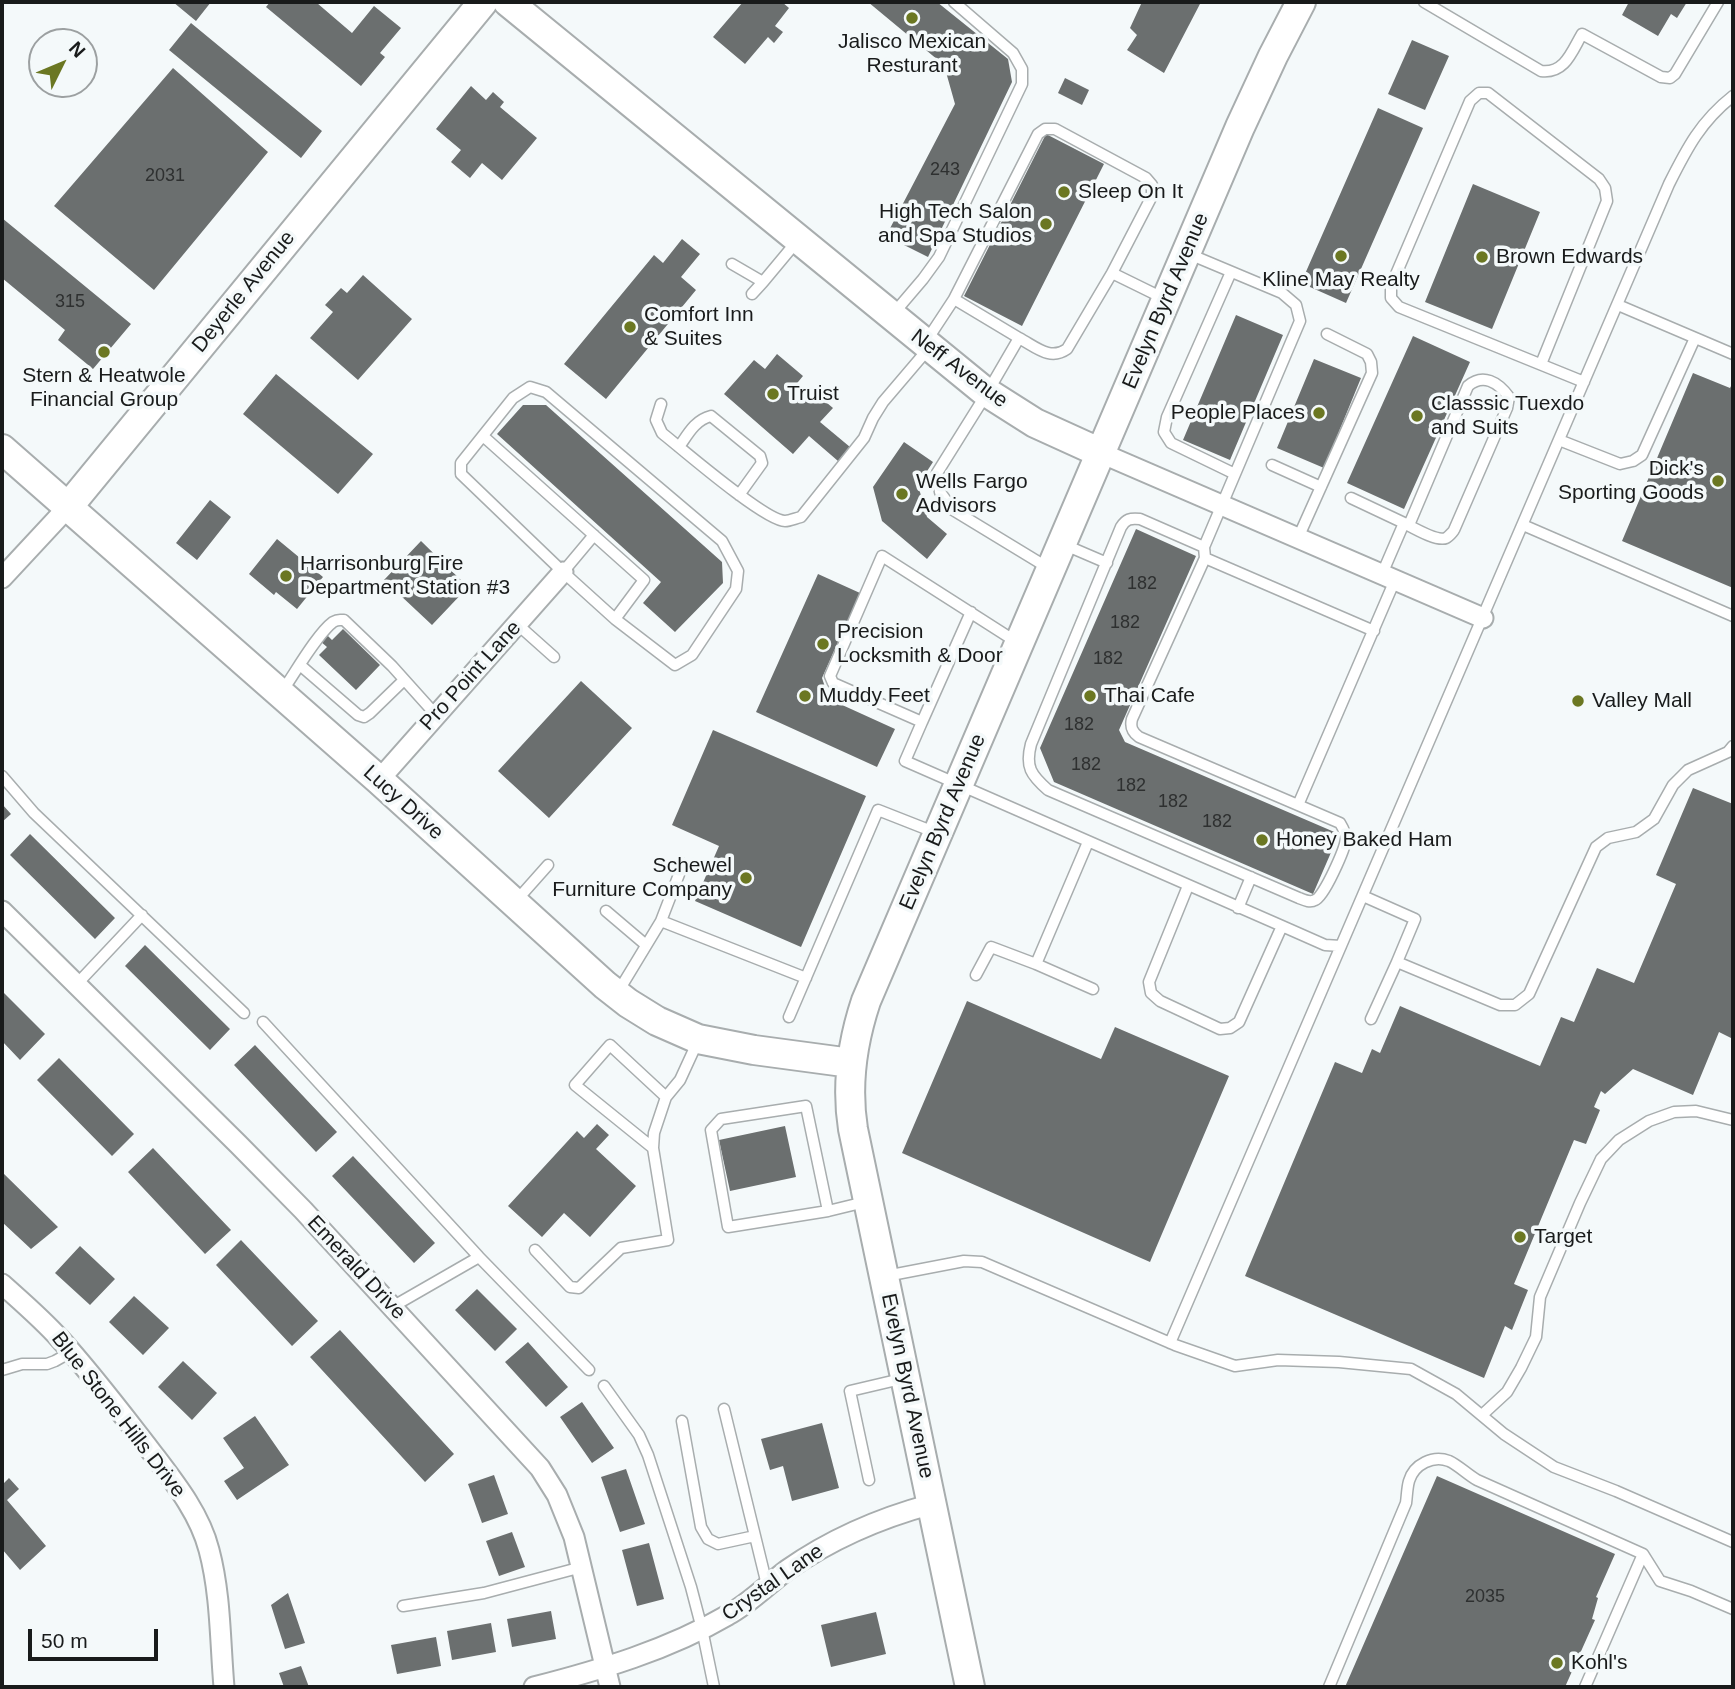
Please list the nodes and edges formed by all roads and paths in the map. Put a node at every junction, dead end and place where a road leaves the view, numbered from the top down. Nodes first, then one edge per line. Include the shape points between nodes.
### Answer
1 (483, 2) edge
2 (508, 2) edge
3 (954, 2) edge
4 (1301, 2) edge
5 (1424, 2) edge
6 (1718, 2) edge
7 (1733, 96) edge
8 (798, 240) junction
9 (1186, 253) junction
10 (732, 264) dead end
11 (1231, 272) junction
12 (1112, 273) junction
13 (763, 282) junction
14 (752, 294) dead end
15 (954, 299) junction
16 (1166, 299) junction
17 (1618, 305) junction
18 (891, 316) junction
19 (1327, 334) dead end
20 (1020, 338) junction
21 (1695, 338) junction
22 (927, 345) junction
23 (1733, 354) edge
24 (1541, 364) junction
25 (1584, 382) junction
26 (987, 393) junction
27 (661, 404) dead end
28 (483, 436) junction
29 (1559, 440) junction
30 (679, 447) junction
31 (2, 449) edge
32 (1101, 453) junction
33 (1272, 465) dead end
34 (1235, 474) junction
35 (1321, 487) junction
36 (739, 495) junction
37 (1351, 498) dead end
38 (1222, 505) junction
39 (68, 507) junction
40 (1406, 524) junction
41 (1523, 525) junction
42 (594, 535) junction
43 (1298, 538) junction
44 (1062, 543) junction
45 (1204, 552) junction
46 (1107, 563) junction
47 (1050, 570) junction
48 (4, 572) edge
49 (563, 572) junction
50 (1389, 577) junction
51 (971, 612) junction
52 (1733, 616) edge
53 (615, 618) junction
54 (1483, 618) junction
55 (517, 624) junction
56 (1374, 631) junction
57 (1019, 643) junction
58 (554, 657) dead end
59 (300, 665) junction
60 (404, 680) junction
61 (281, 694) junction
62 (436, 715) junction
63 (922, 722) junction
64 (1733, 746) edge
65 (2, 776) edge
66 (379, 780) junction
67 (959, 785) junction
68 (1298, 805) junction
69 (938, 834) junction
70 (1088, 842) junction
71 (548, 864) dead end
72 (684, 864) dead end
73 (1251, 877) junction
74 (1188, 886) junction
75 (1363, 896) junction
76 (515, 902) junction
77 (1238, 908) junction
78 (2, 911) edge
79 (607, 911) dead end
80 (142, 915) junction
81 (661, 921) junction
82 (1282, 926) junction
83 (646, 945) junction
84 (1341, 946) junction
85 (1397, 962) junction
86 (1035, 964) junction
87 (976, 975) dead end
88 (806, 978) junction
89 (76, 985) junction
90 (1093, 989) dead end
91 (617, 994) junction
92 (244, 1013) dead end
93 (789, 1017) dead end
94 (1371, 1018) dead end
95 (262, 1022) dead end
96 (698, 1039) junction
97 (851, 1063) junction
98 (666, 1097) junction
99 (1733, 1120) edge
100 (653, 1148) junction
101 (869, 1201) junction
102 (828, 1211) junction
103 (535, 1250) dead end
104 (479, 1257) junction
105 (884, 1276) junction
106 (2, 1284) edge
107 (392, 1307) junction
108 (1170, 1343) junction
109 (71, 1352) junction
110 (2, 1370) edge
111 (589, 1370) dead end
112 (905, 1378) junction
113 (604, 1386) dead end
114 (724, 1409) dead end
115 (1482, 1415) junction
116 (682, 1421) dead end
117 (869, 1480) dead end
118 (932, 1504) junction
119 (755, 1536) junction
120 (1733, 1542) edge
121 (1643, 1554) junction
122 (582, 1567) junction
123 (767, 1586) junction
124 (403, 1606) dead end
125 (1733, 1609) edge
126 (702, 1629) junction
127 (605, 1668) junction
128 (224, 1687) edge
129 (534, 1687) edge
130 (610, 1687) edge
131 (714, 1687) edge
132 (970, 1687) edge
133 (1329, 1687) edge
134 (1586, 1687) edge

1 - 39 street, Deyerle Avenue
2 - 8 street, Neff Avenue
3 - 18 lane via 1013,53 1020,62 1022,84 939,257
4 - 9 street, Evelyn Byrd Avenue via 1257,89
5 - 6 lane via 1541,71 1563,66 1582,34 1666,79 1675,75
7 - 17 lane via 1689,144
8 - 13 lane
8 - 18 street, Neff Avenue
9 - 11 lane
9 - 16 street, Evelyn Byrd Avenue
10 - 13 lane
11 - 34 lane via 1282,293 1296,305 1300,321
11 - 34 lane via 1164,432 1171,443
12 - 15 lane via 1152,196 1152,185 1055,129 1045,129 1038,134
12 - 16 lane
12 - 20 lane via 1060,354 1052,355
13 - 14 lane
15 - 20 lane
15 - 22 lane
16 - 32 street, Evelyn Byrd Avenue
17 - 21 lane
17 - 25 lane
18 - 22 street, Neff Avenue
19 - 35 lane via 1367,354 1372,373
20 - 26 lane
21 - 23 lane
21 - 29 lane via 1642,455 1620,464
22 - 26 street, Neff Avenue
22 - 36 lane via 883,402 864,438 801,517 775,519
24 - 24 lane via 1399,307 1391,298 1391,286 1470,101 1479,93 1488,93 1605,187 1607,201
24 - 25 lane
25 - 29 lane
26 - 32 street, Neff Avenue via 1035,423
26 - 47 lane via 937,473 940,492 953,510
27 - 30 lane via 656,420 662,433
28 - 42 lane
28 - 49 lane via 461,463 461,474
28 - 53 lane via 513,398 530,387 546,392 722,541 738,571 736,589 692,655 676,665
29 - 41 lane
30 - 36 lane
30 - 36 lane via 696,423 711,416 760,456 762,463
31 - 39 street, Lucy Drive
32 - 38 street, Neff Avenue
32 - 44 street, Evelyn Byrd Avenue
33 - 35 lane
34 - 38 lane
35 - 43 lane
37 - 40 lane
38 - 43 street, Neff Avenue
38 - 45 lane
39 - 48 street, Deyerle Avenue
39 - 61 street, Lucy Drive
40 - 40 lane via 1438,539 1454,530 1507,408 1508,397 1502,387 1484,379 1468,386
40 - 50 lane
41 - 52 lane
41 - 54 lane
42 - 49 lane
42 - 53 lane via 644,580
43 - 50 street, Neff Avenue
44 - 46 lane
44 - 47 street, Evelyn Byrd Avenue
45 - 46 lane via 1132,518 1121,527
45 - 56 lane
45 - 68 lane via 1132,719 1132,729 1139,737
46 - 73 lane via 1031,744 1030,770 1048,790
47 - 57 street, Evelyn Byrd Avenue
49 - 53 lane
49 - 55 street, Pro Point Lane
50 - 54 street, Neff Avenue
50 - 56 lane
51 - 57 lane
51 - 63 lane
51 - 63 lane via 882,556 830,676 833,683
54 - 75 lane
55 - 58 lane
55 - 62 street, Pro Point Lane
56 - 68 lane
57 - 67 street, Evelyn Byrd Avenue
59 - 60 lane via 364,717
59 - 60 lane via 339,619
59 - 61 lane
60 - 62 lane
61 - 66 street, Lucy Drive
62 - 66 street, Pro Point Lane
63 - 67 lane via 905,761
64 - 85 lane via 1688,770 1673,785 1654,819 1636,832 1608,838 1596,847 1529,994 1515,1005 1500,1005
65 - 80 lane via 34,813
66 - 76 street, Lucy Drive
67 - 69 street, Evelyn Byrd Avenue
67 - 70 lane
68 - 73 lane via 1340,823 1345,830 1343,848 1322,895 1307,901
69 - 88 lane via 878,810
69 - 97 street, Evelyn Byrd Avenue via 866,1001
70 - 74 lane
70 - 86 lane
71 - 76 lane
72 - 81 lane
73 - 77 lane
74 - 77 lane
74 - 82 lane via 1149,982 1151,993 1220,1029 1239,1022
75 - 84 lane
75 - 85 lane via 1415,919
76 - 91 street, Lucy Drive
77 - 82 lane
78 - 89 street, Emerald Drive
79 - 83 lane
80 - 89 lane
80 - 92 lane
81 - 83 lane
81 - 88 lane
82 - 84 lane
83 - 91 lane
84 - 108 lane
85 - 94 lane
86 - 87 lane via 991,947
86 - 90 lane
88 - 93 lane
89 - 107 street, Emerald Drive via 271,1178
91 - 96 street, Lucy Drive via 657,1021
95 - 104 lane
96 - 97 street, Lucy Drive
96 - 98 lane via 680,1080
97 - 101 street, Evelyn Byrd Avenue via 852,1117
98 - 100 lane
98 - 100 lane via 610,1045 575,1085
99 - 115 lane via 1696,1111 1674,1112 1636,1129 1601,1159 1540,1297 1536,1337 1507,1392
100 - 103 lane via 668,1240 621,1248 579,1288 570,1287
101 - 102 lane
101 - 105 street, Evelyn Byrd Avenue
102 - 102 lane via 728,1227 711,1130 722,1119 806,1106
104 - 107 lane
104 - 111 lane
105 - 108 lane via 964,1261 982,1262
105 - 112 street, Evelyn Byrd Avenue
106 - 109 street, Blue Stone Hills Drive
107 - 122 street, Emerald Drive via 543,1472 562,1505
108 - 115 lane via 1235,1366 1278,1360 1411,1369 1457,1394
109 - 110 lane via 47,1364
109 - 128 street, Blue Stone Hills Drive via 167,1472 200,1525 214,1575
112 - 117 lane via 849,1391
112 - 118 street, Evelyn Byrd Avenue
113 - 126 lane via 644,1445
114 - 119 lane
115 - 120 lane via 1554,1467
116 - 119 lane via 701,1527 708,1539 718,1544
118 - 123 street, Crystal Lane via 852,1532
118 - 132 street, Evelyn Byrd Avenue
119 - 123 lane
121 - 125 lane via 1660,1581
121 - 133 lane via 1477,1480 1452,1462 1425,1462 1411,1476 1406,1503
121 - 134 lane
122 - 124 lane via 484,1593
122 - 127 street, Emerald Drive
123 - 126 street, Crystal Lane
126 - 127 street, Crystal Lane
126 - 131 lane
127 - 129 street, Crystal Lane
127 - 130 street, Emerald Drive

